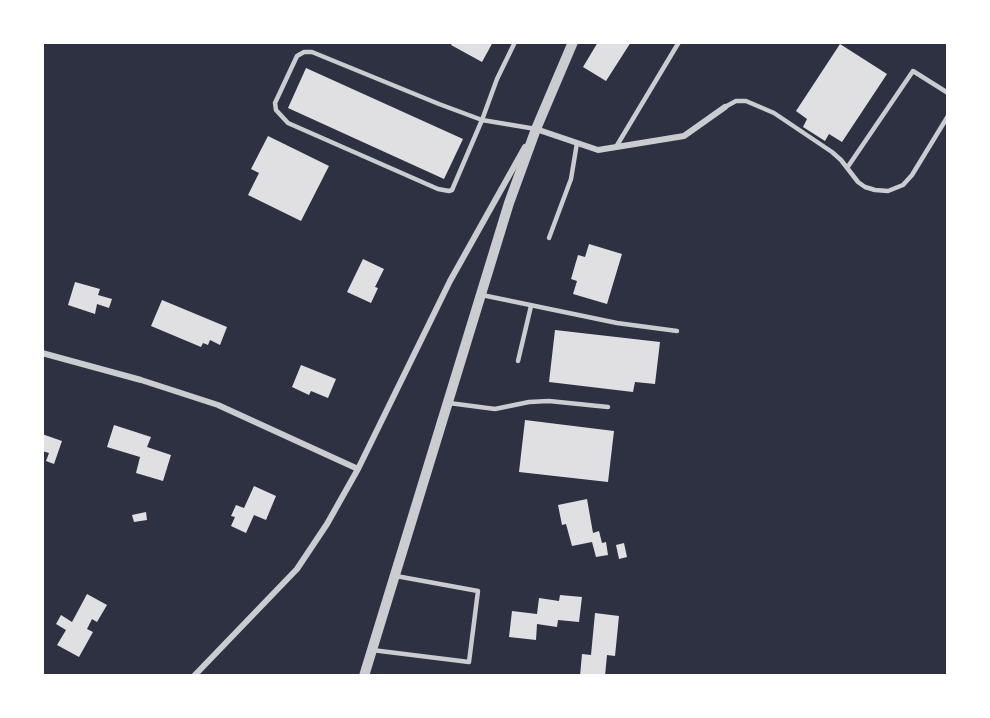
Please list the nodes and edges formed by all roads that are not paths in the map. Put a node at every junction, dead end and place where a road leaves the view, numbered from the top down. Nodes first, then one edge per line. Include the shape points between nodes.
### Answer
1 (515, 42) edge
2 (573, 42) edge
3 (679, 42) edge
4 (948, 93) edge
5 (724, 107) joint
6 (948, 116) edge
7 (482, 120) junction
8 (536, 129) junction
9 (578, 143) junction
10 (616, 147) junction
11 (847, 168) junction
12 (549, 238) dead end
13 (482, 295) junction
14 (531, 306) junction
15 (677, 331) dead end
16 (42, 353) edge
17 (518, 361) dead end
18 (449, 404) junction
19 (608, 407) dead end
20 (358, 470) junction
21 (395, 576) junction
22 (372, 650) junction
23 (194, 676) edge
24 (364, 676) edge

1 - 7 lane
2 - 8 street
3 - 10 lane
4 - 11 lane via 913,71
5 - 10 street via 684,136
5 - 11 lane via 746,101 774,113 832,152
6 - 11 lane via 912,175 897,189 865,188
7 - 7 lane via 452,189 446,191 288,123 275,103 297,56 312,52
7 - 8 lane
8 - 9 street
8 - 13 street
8 - 20 street via 450,281
9 - 10 street via 598,150
9 - 12 lane via 571,179
13 - 14 lane
13 - 18 street
14 - 15 lane
14 - 17 lane
16 - 20 street via 218,405
18 - 19 lane via 495,409 549,401
18 - 21 street
20 - 23 street via 297,569
21 - 22 street
21 - 22 lane via 478,591 469,662
22 - 24 street

